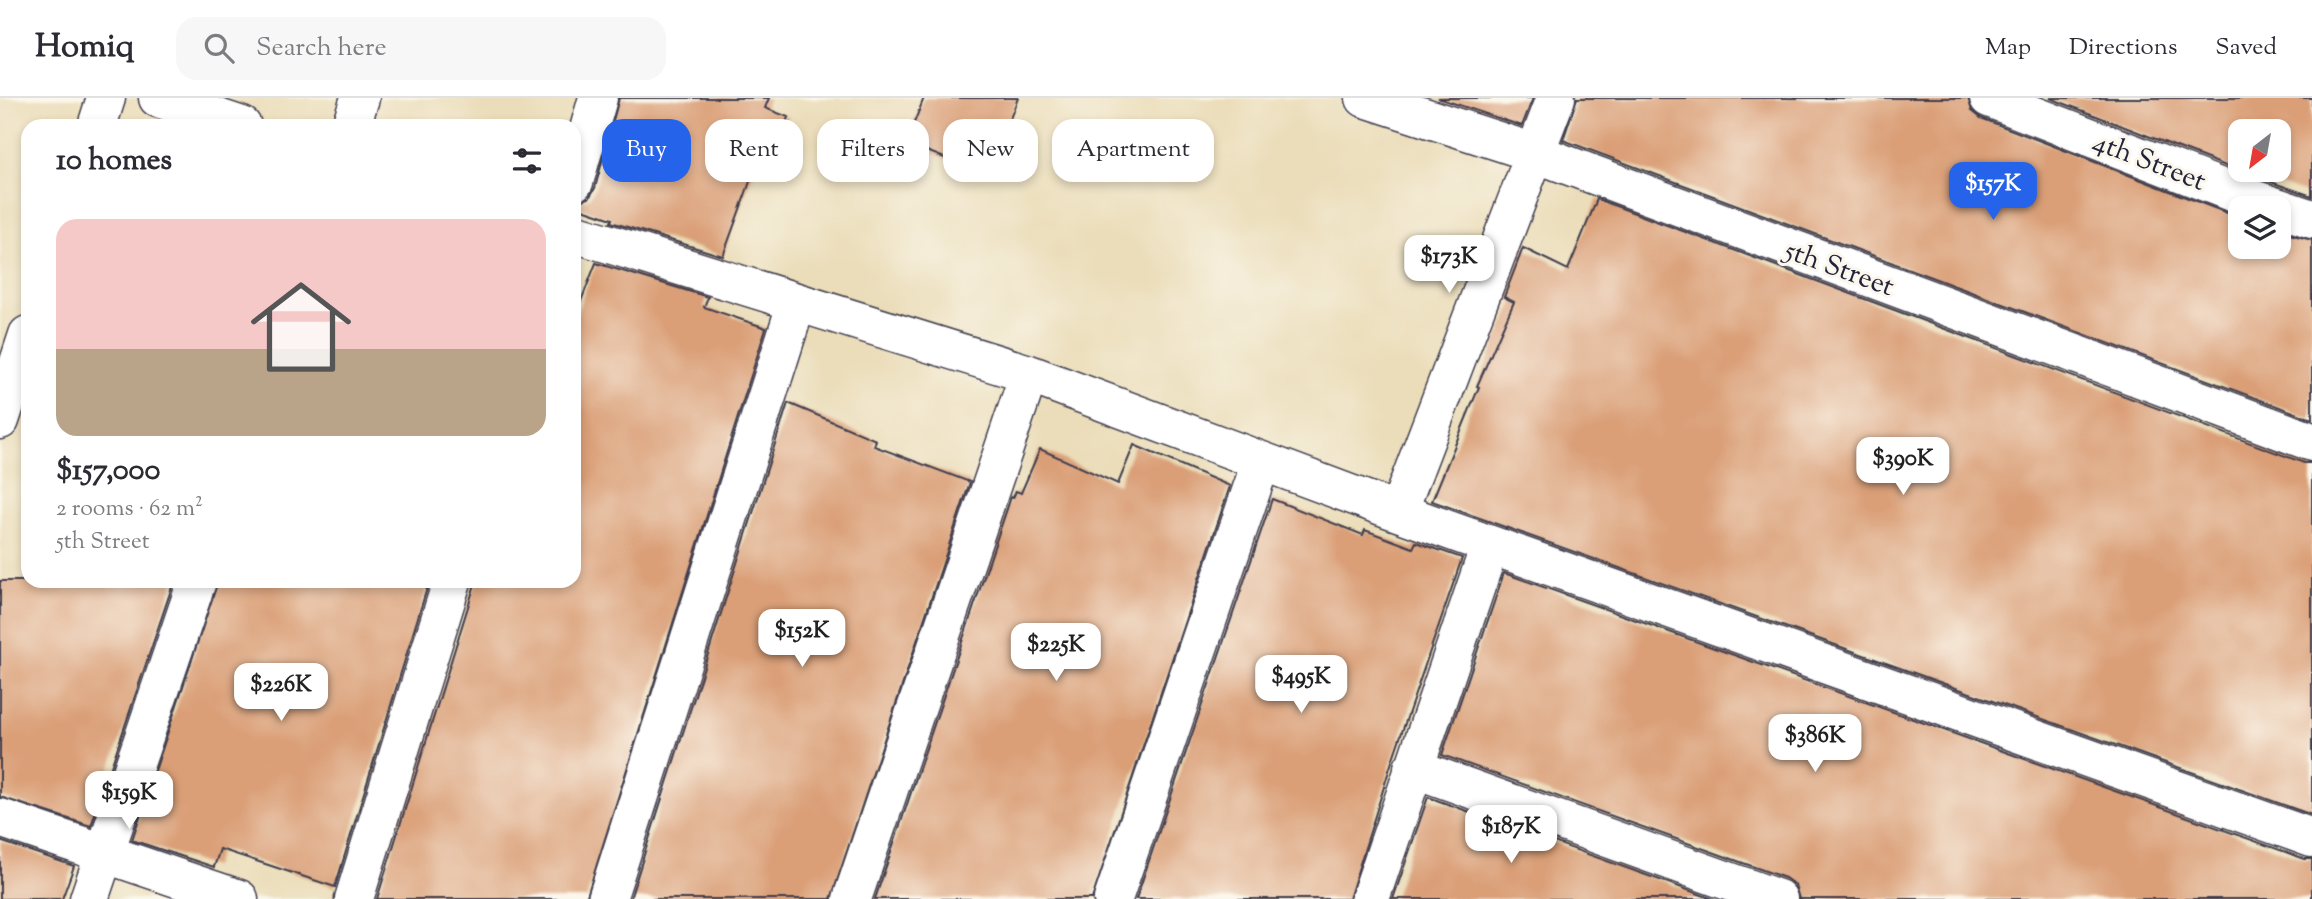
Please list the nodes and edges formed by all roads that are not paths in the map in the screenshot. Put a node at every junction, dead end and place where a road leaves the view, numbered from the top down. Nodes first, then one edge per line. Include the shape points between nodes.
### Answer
1 (106, 98) edge
2 (158, 98) edge
3 (360, 98) edge
4 (598, 98) edge
5 (1366, 98) edge
6 (1556, 98) edge
7 (1989, 98) edge
8 (99, 119) edge
9 (221, 119) edge
10 (353, 119) edge
11 (1535, 153) junction
12 (581, 158) edge
13 (2312, 219) edge
14 (581, 235) edge
15 (797, 302) junction
16 (21, 356) edge
17 (1029, 374) junction
18 (0, 420) edge
19 (2312, 443) edge
20 (1261, 462) junction
21 (1398, 512) junction
22 (1490, 545) junction
23 (195, 588) edge
24 (450, 588) edge
25 (1413, 768) junction
26 (0, 818) edge
27 (2312, 838) edge
28 (104, 854) junction
29 (89, 899) edge
30 (239, 899) edge
31 (354, 899) edge
32 (607, 899) edge
33 (852, 899) edge
34 (1113, 899) edge
35 (1370, 899) edge
36 (1778, 899) edge

1 - 8 street
2 - 9 street
3 - 10 street
4 - 12 street
5 - 11 street, 5th Street
6 - 11 street
7 - 13 street, 4th Street
11 - 19 street, 5th Street
11 - 21 street
14 - 15 street
15 - 17 street
15 - 32 street
16 - 18 street
17 - 20 street
17 - 33 street
20 - 21 street
20 - 34 street
21 - 22 street
22 - 25 street
22 - 27 street
23 - 28 street
24 - 31 street
25 - 35 street
25 - 36 street
26 - 28 street
28 - 29 street
28 - 30 street

